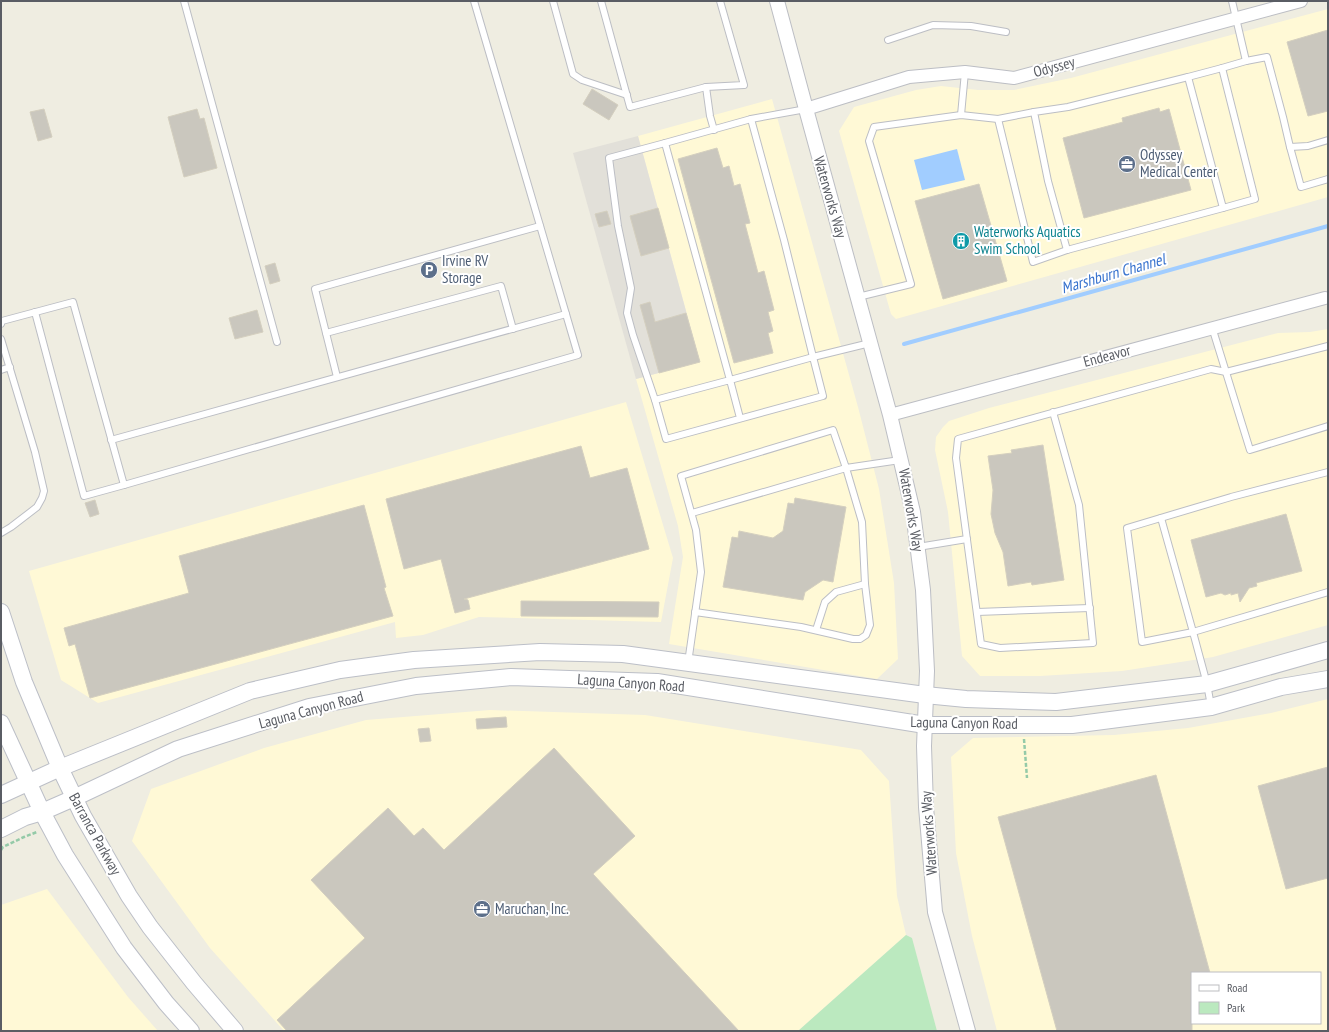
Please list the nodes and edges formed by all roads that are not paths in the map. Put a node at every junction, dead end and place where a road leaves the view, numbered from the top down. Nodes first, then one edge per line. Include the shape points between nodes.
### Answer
1 (184, 1) edge
2 (474, 1) edge
3 (553, 1) edge
4 (601, 1) edge
5 (720, 1) edge
6 (777, 1) edge
7 (1232, 1) edge
8 (1302, 1) edge
9 (1237, 18) junction
10 (1006, 32) dead end
11 (888, 40) dead end
12 (1246, 61) junction
13 (1222, 68) junction
14 (965, 72) junction
15 (1188, 77) junction
16 (706, 87) junction
17 (627, 95) junction
18 (806, 109) junction
19 (1034, 112) junction
20 (961, 115) junction
21 (751, 119) junction
22 (998, 119) junction
23 (714, 130) junction
24 (1328, 140) edge
25 (665, 143) junction
26 (1290, 147) junction
27 (1328, 179) edge
28 (1223, 208) junction
29 (540, 226) junction
30 (1067, 250) junction
31 (858, 297) junction
32 (1326, 298) edge
33 (35, 312) junction
34 (566, 314) junction
35 (1, 324) edge
36 (1212, 327) junction
37 (513, 329) junction
38 (326, 333) junction
39 (1, 340) edge
40 (277, 342) dead end
41 (870, 343) junction
42 (1328, 346) edge
43 (813, 357) junction
44 (10, 367) junction
45 (1, 370) edge
46 (1226, 372) junction
47 (337, 377) junction
48 (730, 380) junction
49 (655, 400) junction
50 (1053, 412) junction
51 (890, 415) junction
52 (740, 418) junction
53 (1328, 426) edge
54 (111, 440) junction
55 (902, 460) junction
56 (846, 468) junction
57 (1328, 472) edge
58 (124, 485) junction
59 (692, 513) junction
60 (1161, 518) junction
61 (1, 533) edge
62 (967, 540) junction
63 (918, 547) junction
64 (865, 584) junction
65 (1328, 592) edge
66 (1090, 608) junction
67 (1, 612) edge
68 (695, 612) junction
69 (976, 612) junction
70 (816, 630) junction
71 (1193, 632) junction
72 (1328, 650) edge
73 (688, 663) junction
74 (1328, 679) edge
75 (1207, 684) junction
76 (925, 695) junction
77 (1211, 707) junction
78 (1, 723) edge
79 (925, 726) junction
80 (60, 768) junction
81 (29, 782) junction
82 (1, 795) edge
83 (74, 798) junction
84 (42, 812) junction
85 (1, 829) edge
86 (191, 1031) edge
87 (235, 1031) edge
88 (968, 1031) edge

1 - 40 lane
2 - 29 lane
3 - 17 lane via 573,74 582,80
4 - 17 lane
5 - 16 lane via 744,85
6 - 18 street, Waterworks Way
7 - 9 lane
8 - 9 street, Odyssey
9 - 12 lane
9 - 14 street, Odyssey via 1014,78
10 - 11 lane via 971,26 933,25
12 - 13 lane
12 - 26 lane via 1267,57
13 - 15 lane
13 - 28 lane via 1255,199
14 - 18 street, Odyssey via 909,77
14 - 20 lane
15 - 19 lane via 1068,108
15 - 28 lane
16 - 17 lane via 630,107
16 - 23 lane
18 - 21 lane
18 - 31 street, Waterworks Way
19 - 22 lane
19 - 30 lane via 1048,181
20 - 22 lane
20 - 31 lane via 874,126 869,141 911,284
21 - 23 lane
21 - 43 lane
22 - 30 lane via 1033,262
23 - 25 lane
24 - 26 lane via 1308,146
25 - 48 lane
25 - 49 lane via 609,158 618,226 631,288 627,313
26 - 27 lane via 1302,186
28 - 30 lane
29 - 34 lane
29 - 38 lane via 315,289
31 - 41 street, Waterworks Way
32 - 36 street, Endeavor
33 - 35 lane via 2,321
33 - 54 lane via 73,302
33 - 58 lane via 84,496
34 - 37 lane
34 - 58 lane via 578,354
36 - 46 lane
36 - 51 street, Endeavor
37 - 38 lane via 501,286
37 - 47 lane
38 - 47 lane
39 - 44 lane
41 - 43 lane
41 - 51 street, Waterworks Way
42 - 46 lane
43 - 48 lane
43 - 52 lane via 823,396
44 - 45 lane
44 - 61 lane via 44,491 36,507
46 - 50 lane via 1211,369
46 - 53 lane via 1250,450
47 - 54 lane
48 - 49 lane
48 - 52 lane
49 - 52 lane via 666,439
50 - 62 lane via 958,439 956,458
50 - 66 lane via 1079,505
51 - 55 street, Waterworks Way
54 - 58 lane
55 - 56 lane
55 - 63 street, Waterworks Way
56 - 59 lane
56 - 59 lane via 833,430 681,476
56 - 64 lane via 862,522
57 - 60 lane
59 - 68 lane via 701,572
60 - 71 lane
60 - 71 lane via 1127,528 1142,642
62 - 63 lane
62 - 69 lane
63 - 76 street, Waterworks Way via 927,671
64 - 70 lane via 836,592 826,602
64 - 70 lane via 870,625 866,635 860,639 853,639
65 - 71 lane
66 - 69 lane
66 - 69 lane via 1094,643 1000,648 981,644
67 - 80 main road, Barranca Parkway via 24,682
68 - 70 lane
68 - 73 lane
71 - 75 lane
72 - 75 main road, Laguna Canyon Road
73 - 76 main road, Laguna Canyon Road
73 - 80 main road, Laguna Canyon Road via 623,654 540,652 414,660 340,670 250,690
74 - 77 main road, Laguna Canyon Road via 1281,687
75 - 76 main road, Laguna Canyon Road via 1056,702
75 - 77 lane
76 - 79 street, Waterworks Way
77 - 79 main road, Laguna Canyon Road via 1072,725
78 - 81 main road
79 - 83 main road, Laguna Canyon Road via 657,682 511,677 416,686 309,707 178,749
79 - 88 street, Waterworks Way via 926,807 935,912
80 - 81 main road, Laguna Canyon Road
80 - 83 main road, Barranca Parkway
81 - 82 main road, Laguna Canyon Road
81 - 84 main road
83 - 84 main road, Laguna Canyon Road
83 - 87 main road, Barranca Parkway via 129,896 150,927 194,984
84 - 85 main road, Laguna Canyon Road
84 - 86 main road via 65,855 124,948

